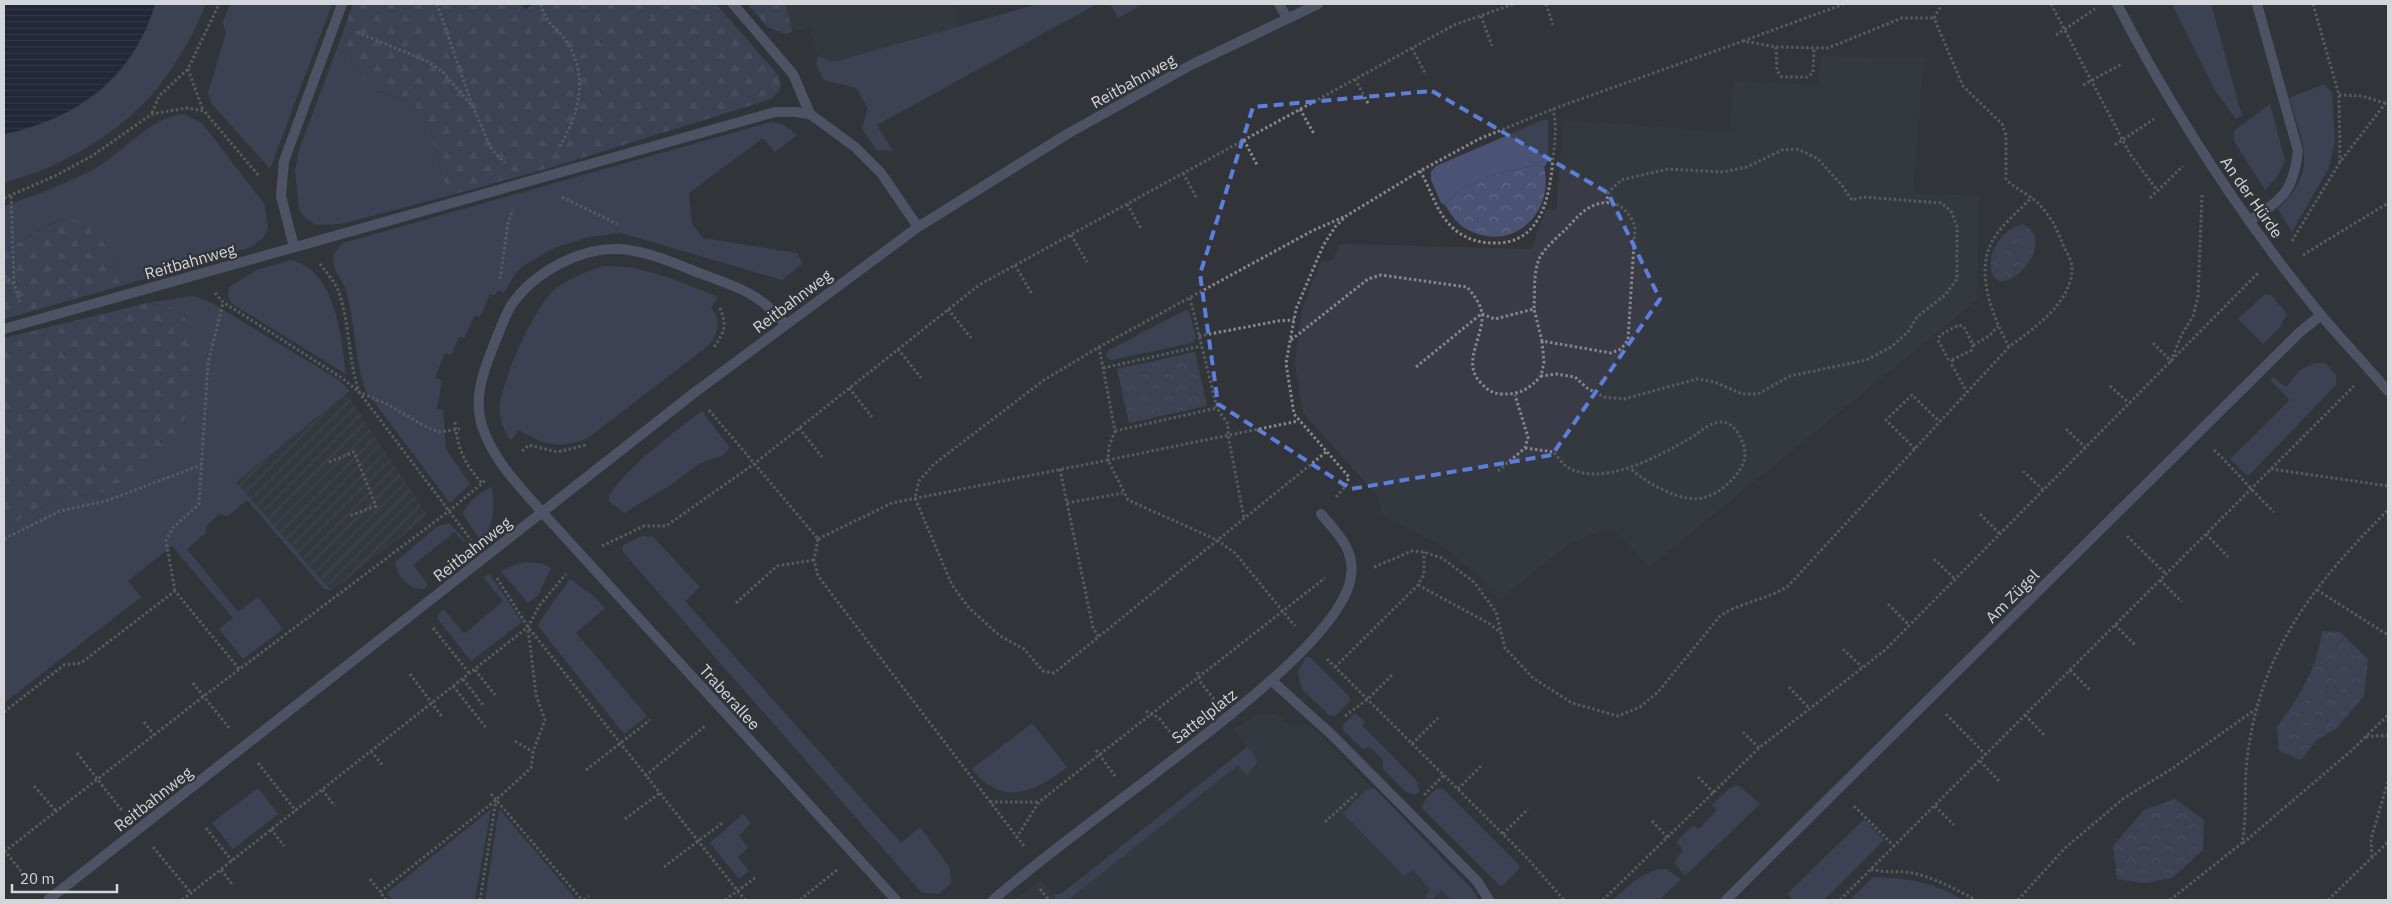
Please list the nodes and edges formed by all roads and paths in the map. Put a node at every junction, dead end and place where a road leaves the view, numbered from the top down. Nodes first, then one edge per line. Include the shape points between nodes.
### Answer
1 (218, 4) edge
2 (342, 4) edge
3 (436, 4) edge
4 (733, 4) edge
5 (1280, 4) edge
6 (1318, 4) edge
7 (1514, 4) edge
8 (1546, 4) edge
9 (1844, 4) edge
10 (1942, 4) edge
11 (2051, 4) edge
12 (2117, 4) edge
13 (2257, 4) edge
14 (2313, 4) edge
15 (2096, 8) dead end
16 (1481, 16) junction
17 (1287, 18) junction
18 (1934, 18) junction
19 (335, 23) junction
20 (1553, 25) dead end
21 (2064, 30) junction
22 (2056, 35) dead end
23 (1743, 41) junction
24 (1492, 46) dead end
25 (1776, 47) junction
26 (1412, 48) junction
27 (1814, 48) junction
28 (2142, 52) junction
29 (188, 69) junction
30 (1426, 75) dead end
31 (1355, 79) junction
32 (2091, 80) junction
33 (2083, 85) dead end
34 (2339, 95) junction
35 (2388, 100) edge
36 (2386, 104) edge
37 (1369, 105) dead end
38 (472, 106) junction
39 (2174, 107) junction
40 (1300, 109) junction
41 (1554, 109) junction
42 (204, 111) junction
43 (152, 114) junction
44 (810, 114) junction
45 (1314, 134) dead end
46 (1244, 140) junction
47 (2123, 140) junction
48 (2115, 145) dead end
49 (2203, 153) junction
50 (2340, 162) junction
51 (1257, 164) dead end
52 (1420, 171) junction
53 (1182, 173) junction
54 (533, 181) junction
55 (2158, 190) junction
56 (2201, 192) dead end
57 (11, 196) junction
58 (281, 196) junction
59 (1196, 197) dead end
60 (4, 198) edge
61 (2032, 198) junction
62 (2150, 198) dead end
63 (1606, 202) junction
64 (2388, 203) edge
65 (1127, 204) junction
66 (1346, 216) junction
67 (2250, 221) junction
68 (918, 227) junction
69 (1142, 230) dead end
70 (1071, 235) junction
71 (312, 242) junction
72 (294, 247) junction
73 (634, 252) junction
74 (2278, 258) junction
75 (1087, 262) dead end
76 (1015, 265) junction
77 (209, 271) junction
78 (4, 276) edge
79 (14, 284) junction
80 (730, 284) junction
81 (1032, 294) dead end
82 (1190, 298) junction
83 (223, 302) junction
84 (948, 309) junction
85 (1534, 309) junction
86 (1482, 314) junction
87 (2321, 315) junction
88 (1294, 320) junction
89 (26, 322) junction
90 (785, 324) junction
91 (1998, 326) junction
92 (4, 328) edge
93 (1199, 336) junction
94 (971, 338) dead end
95 (1290, 341) junction
96 (1542, 341) junction
97 (2153, 343) dead end
98 (1973, 345) junction
99 (1202, 346) junction
100 (1099, 347) junction
101 (2009, 347) junction
102 (898, 349) junction
103 (707, 353) dead end
104 (1952, 360) junction
105 (2171, 361) junction
106 (1416, 367) dead end
107 (1103, 368) junction
108 (2371, 371) junction
109 (1541, 376) junction
110 (921, 378) dead end
111 (2110, 386) dead end
112 (849, 388) junction
113 (2388, 391) edge
114 (360, 392) junction
115 (1967, 392) junction
116 (694, 393) junction
117 (1516, 395) junction
118 (2129, 403) junction
119 (1217, 408) junction
120 (872, 417) dead end
121 (1298, 421) junction
122 (1940, 422) junction
123 (482, 426) junction
124 (798, 428) junction
125 (2066, 429) dead end
126 (1115, 431) junction
127 (2197, 434) junction
128 (1228, 435) junction
129 (593, 442) dead end
130 (2085, 447) junction
131 (1525, 448) junction
132 (1915, 449) junction
133 (1326, 452) junction
134 (822, 457) dead end
135 (1108, 460) junction
136 (329, 462) dead end
137 (754, 464) junction
138 (202, 465) junction
139 (504, 467) junction
140 (1631, 468) junction
141 (1060, 469) junction
142 (2271, 469) junction
143 (1498, 471) dead end
144 (2023, 471) dead end
145 (2388, 486) edge
146 (2250, 489) junction
147 (2043, 490) junction
148 (1123, 492) junction
149 (915, 498) junction
150 (1067, 503) junction
151 (2388, 510) edge
152 (450, 511) junction
153 (542, 512) junction
154 (2274, 512) dead end
155 (1321, 514) joint
156 (1980, 514) dead end
157 (349, 516) dead end
158 (1244, 518) junction
159 (2110, 520) junction
160 (2000, 534) junction
161 (2206, 534) junction
162 (4, 539) edge
163 (818, 539) junction
164 (1217, 540) junction
165 (1424, 552) junction
166 (1351, 557) junction
167 (2228, 557) dead end
168 (484, 558) junction
169 (1934, 559) dead end
170 (584, 560) junction
171 (814, 560) junction
172 (2166, 574) junction
173 (1352, 576) junction
174 (1955, 579) junction
175 (2160, 580) junction
176 (1418, 585) junction
177 (2317, 590) junction
178 (175, 591) junction
179 (2182, 602) dead end
180 (736, 603) dead end
181 (1888, 604) dead end
182 (1283, 611) junction
183 (1910, 625) junction
184 (2115, 625) junction
185 (528, 627) junction
186 (1247, 633) dead end
187 (1501, 634) junction
188 (2388, 635) edge
189 (1099, 637) junction
190 (1250, 637) junction
191 (1309, 642) junction
192 (2136, 646) dead end
193 (448, 648) dead end
194 (1843, 649) dead end
195 (1335, 667) junction
196 (1862, 667) junction
197 (240, 670) junction
198 (475, 670) junction
199 (2070, 670) junction
200 (1197, 672) dead end
201 (410, 674) dead end
202 (470, 674) junction
203 (1393, 674) dead end
204 (1199, 677) junction
205 (463, 679) junction
206 (1271, 680) junction
207 (193, 682) dead end
208 (453, 686) junction
209 (1789, 688) dead end
210 (2091, 691) dead end
211 (496, 695) dead end
212 (204, 696) junction
213 (1368, 699) junction
214 (1930, 699) junction
215 (432, 704) junction
216 (483, 704) dead end
217 (1810, 708) junction
218 (2256, 709) junction
219 (723, 711) junction
220 (1146, 711) dead end
221 (4, 712) edge
222 (1152, 714) junction
223 (2024, 715) junction
224 (2388, 716) edge
225 (1228, 717) junction
226 (222, 718) dead end
227 (443, 718) dead end
228 (1438, 718) dead end
229 (650, 720) dead end
230 (144, 722) dead end
231 (487, 729) dead end
232 (1743, 732) dead end
233 (154, 735) junction
234 (2045, 736) dead end
235 (2388, 736) edge
236 (2366, 737) junction
237 (515, 741) dead end
238 (620, 744) junction
239 (1412, 744) junction
240 (244, 746) junction
241 (1760, 748) junction
242 (1096, 750) dead end
243 (1185, 750) junction
244 (371, 751) junction
245 (533, 752) junction
246 (77, 753) dead end
247 (1099, 755) junction
248 (1986, 755) junction
249 (1980, 760) junction
250 (1483, 764) dead end
251 (383, 766) dead end
252 (586, 770) dead end
253 (645, 776) junction
254 (1698, 776) dead end
255 (97, 779) junction
256 (1999, 781) dead end
257 (2388, 781) edge
258 (34, 786) dead end
259 (1458, 789) junction
260 (322, 790) junction
261 (1838, 790) junction
262 (660, 793) junction
263 (1714, 793) junction
264 (491, 794) dead end
265 (1128, 794) junction
266 (1356, 795) dead end
267 (111, 796) dead end
268 (496, 800) junction
269 (990, 802) junction
270 (1039, 802) junction
271 (335, 806) dead end
272 (1934, 806) junction
273 (1528, 809) dead end
274 (56, 811) junction
275 (296, 811) junction
276 (625, 819) dead end
277 (1652, 821) dead end
278 (1325, 822) dead end
279 (722, 823) dead end
280 (1954, 825) dead end
281 (206, 828) dead end
282 (138, 829) junction
283 (272, 829) junction
284 (1503, 834) junction
285 (1017, 837) junction
286 (1668, 838) junction
287 (698, 842) junction
288 (2388, 842) edge
289 (2242, 843) junction
290 (284, 846) dead end
291 (1894, 846) junction
292 (4, 851) edge
293 (855, 856) junction
294 (2372, 857) junction
295 (232, 861) junction
296 (1039, 864) junction
297 (664, 867) dead end
298 (1871, 869) junction
299 (221, 870) junction
300 (21, 871) dead end
301 (755, 878) dead end
302 (370, 879) dead end
303 (232, 884) dead end
304 (738, 891) junction
305 (380, 892) junction
306 (191, 893) junction
307 (589, 896) dead end
308 (48, 900) edge
309 (182, 900) edge
310 (386, 900) edge
311 (480, 900) edge
312 (583, 900) edge
313 (725, 900) edge
314 (745, 900) edge
315 (800, 900) edge
316 (896, 900) edge
317 (993, 900) edge
318 (1490, 900) edge
319 (1564, 900) edge
320 (1603, 900) edge
321 (1726, 900) edge
322 (1840, 900) edge
323 (1976, 900) edge
324 (2018, 900) edge
325 (2170, 900) edge
326 (2328, 900) edge

1 - 29 path
2 - 19 street
3 - 38 path
4 - 44 street via 793,74
5 - 17 street
6 - 17 street, Reitbahnweg
7 - 16 path
8 - 20 path
9 - 23 path
10 - 18 path
11 - 21 path
12 - 28 street, An der Hürde
13 - 67 street via 2298,151 2295,175 2287,191
14 - 34 path
15 - 21 path
16 - 24 path
16 - 26 path via 1454,25
17 - 68 street, Reitbahnweg via 1191,65 1069,134
18 - 27 path via 1902,18 1828,48
18 - 61 path via 1963,86 2002,124 2006,135 2006,179
19 - 38 path via 429,62 443,72
19 - 58 street via 284,161
21 - 22 path
21 - 32 path
23 - 25 path
23 - 41 path
25 - 27 path
25 - 27 path via 1777,71 1782,77 1808,78 1813,73
26 - 30 path
26 - 31 path
28 - 32 path
28 - 39 street, An der Hürde
29 - 42 path
29 - 43 path via 159,96
31 - 37 path
31 - 40 path
32 - 33 path
32 - 47 path
34 - 36 path via 2362,96
34 - 50 path
35 - 36 path
36 - 50 path
38 - 54 path via 492,150 509,166
39 - 47 path
39 - 49 street, An der Hürde
40 - 45 path
40 - 46 path
41 - 52 path via 1479,139
41 - 52 path via 1556,123 1547,203 1534,226 1514,241 1482,243 1465,237 1439,210
42 - 43 path via 187,108
42 - 58 path via 262,179
43 - 57 path via 92,156
44 - 54 street, Reitbahnweg via 775,112
44 - 68 street, Reitbahnweg via 868,160
46 - 51 path
46 - 53 path
47 - 48 path
47 - 55 path via 2145,176
49 - 55 path via 2186,163
49 - 67 street, An der Hürde
50 - 74 path via 2294,238
52 - 66 path
53 - 59 path
53 - 65 path
54 - 71 street, Reitbahnweg
54 - 73 path via 626,229 631,233
55 - 62 path
56 - 105 path via 2198,297 2193,316
57 - 60 path
57 - 79 path
58 - 72 street
61 - 91 path via 2004,225 1987,251 1986,283
61 - 101 path via 2054,221 2072,266 2071,280 2056,309
63 - 85 path via 1588,208 1540,258 1535,275
63 - 96 path via 1623,206 1631,214 1635,227 1628,340 1611,353
63 - 109 path via 1609,192 1621,180 1668,169 1722,172 1747,168 1782,150 1797,149 1817,158 1852,200 1863,196 1902,198 1940,203 1951,211 1957,227 1957,279 1945,295 1917,318 1908,332 1891,347 1866,360 1790,376 1758,394 1742,394 1715,382 1697,379 1624,399 1604,398 1575,377
64 - 74 path via 2305,255
65 - 69 path
65 - 70 path
66 - 82 path via 1312,231
66 - 88 path via 1322,246
67 - 74 street, An der Hürde
68 - 90 street, Reitbahnweg
70 - 75 path
70 - 76 path
71 - 72 street, Reitbahnweg
71 - 114 path via 318,260 337,289 353,374
72 - 77 street, Reitbahnweg
73 - 80 street, Traberallee
73 - 123 street, Traberallee via 618,249 577,256 544,274 518,297 506,315 483,371 478,394
74 - 87 street, An der Hürde
74 - 105 path via 2261,270
76 - 81 path
76 - 84 path via 979,285
77 - 83 path via 215,293
77 - 89 street, Reitbahnweg
78 - 79 path
79 - 89 path
80 - 90 street, Traberallee via 748,291 770,306
80 - 103 path via 718,307 724,317 722,336
82 - 93 path
82 - 100 path
83 - 114 path
83 - 138 path via 208,363
84 - 94 path
84 - 102 path
85 - 86 path via 1495,319
85 - 96 path
86 - 95 path via 1466,287 1381,275 1368,279
86 - 106 path
86 - 117 path via 1472,366 1477,380 1491,393
87 - 108 street, An der Hürde
87 - 127 street, Am Zügel
88 - 93 path
88 - 95 path
89 - 92 street, Reitbahnweg
90 - 116 street, Reitbahnweg
91 - 98 path via 1989,336
91 - 101 path
93 - 99 path
95 - 121 path via 1286,363
96 - 109 path via 1544,362
97 - 105 path
98 - 104 path via 1972,350
98 - 104 path via 1964,327 1959,325 1940,335 1938,340 1948,359
99 - 107 path
99 - 119 path
100 - 107 path
100 - 149 path via 1044,380 934,464 919,481
101 - 115 path
102 - 110 path
102 - 112 path
104 - 115 path
105 - 118 path
107 - 126 path
108 - 113 street, An der Hürde
108 - 142 path
109 - 117 path via 1531,387
111 - 118 path
112 - 120 path
112 - 124 path
114 - 123 path via 440,432
114 - 152 path
115 - 122 path
116 - 137 path
116 - 153 street, Reitbahnweg
117 - 131 path via 1528,437
118 - 130 path
119 - 126 path
119 - 128 path via 1228,424
121 - 128 path
121 - 133 path
122 - 132 path
122 - 132 path via 1912,395 1886,420
123 - 139 street, Traberallee
124 - 134 path
124 - 137 path
125 - 130 path
126 - 135 path
127 - 146 path via 2244,479
127 - 159 street, Am Zügel
128 - 135 path
128 - 158 path
129 - 139 path via 579,449 557,452 529,445
130 - 147 path
131 - 140 path via 1554,452 1566,466 1581,472 1608,473
131 - 143 path
132 - 187 path via 1788,586 1776,594 1731,608 1720,616 1658,692 1640,706 1618,716 1572,704 1533,678 1504,648
133 - 155 path via 1349,477 1345,487
133 - 158 path
135 - 141 path
135 - 148 path
136 - 157 path via 354,452 376,506
137 - 163 path
137 - 170 path via 666,526 644,526 603,545
138 - 162 path via 106,501 60,511
138 - 178 path via 199,504 173,528 166,541
139 - 152 path
139 - 153 street, Traberallee
140 - 140 path via 1720,422 1730,424 1741,437 1746,453 1742,468 1728,484 1705,497 1689,498 1667,492 1642,479
141 - 149 path
141 - 150 path
142 - 145 path
142 - 146 path
144 - 147 path
146 - 154 path
146 - 161 path
147 - 160 path
148 - 150 path
148 - 164 path via 1128,500
149 - 163 path via 892,503
149 - 189 path via 952,585 968,608 1000,636 1024,649 1043,671 1054,673
150 - 189 path via 1093,628
151 - 177 path
152 - 168 path
152 - 197 path
153 - 168 street, Reitbahnweg
153 - 170 street, Traberallee
155 - 166 street, Sattelplatz via 1345,542
156 - 160 path
158 - 164 path
159 - 172 path
159 - 214 street, Am Zügel
160 - 174 path
161 - 167 path
161 - 172 path
163 - 171 path
164 - 182 path via 1235,553
164 - 189 path
165 - 173 path via 1412,551
165 - 176 path via 1424,574
165 - 187 path via 1442,558 1474,582 1496,612
166 - 173 street, Sattelplatz
166 - 182 path
168 - 185 path
168 - 240 street, Reitbahnweg
169 - 174 path
170 - 185 path via 562,578 539,606
170 - 219 street, Traberallee
171 - 180 path via 777,566
171 - 269 path via 818,576
172 - 175 path
173 - 191 street, Sattelplatz via 1335,613
174 - 183 path
175 - 179 path
175 - 184 path
176 - 187 path via 1490,624
176 - 195 path
177 - 188 path
177 - 218 path via 2284,637
178 - 197 path
178 - 221 path via 81,664 64,665
181 - 183 path
182 - 190 path
182 - 191 path
183 - 196 path
184 - 192 path
184 - 199 path
185 - 198 path
185 - 238 path
185 - 245 path via 536,695 545,720
186 - 190 path
190 - 204 path
191 - 195 path
191 - 206 street, Sattelplatz
193 - 202 path
194 - 196 path
195 - 213 path
196 - 217 path
197 - 212 path
198 - 202 path
198 - 211 path
199 - 210 path
199 - 223 path
200 - 204 path
201 - 215 path
202 - 205 path
203 - 213 path
204 - 222 path
204 - 225 path
205 - 208 path
205 - 216 path
206 - 225 street, Sattelplatz
206 - 318 street via 1332,735 1477,881
207 - 212 path
208 - 215 path
208 - 231 path
209 - 217 path
212 - 226 path
212 - 233 path
213 - 239 path
214 - 248 path
214 - 261 street, Am Zügel
215 - 227 path
215 - 244 path
217 - 241 path
218 - 289 path via 2248,753 2246,825
218 - 324 path via 2173,768 2124,798 2064,849
219 - 253 path
219 - 293 street, Traberallee
220 - 222 path
222 - 243 path
222 - 247 path
223 - 234 path
223 - 248 path
224 - 236 path
225 - 243 street, Sattelplatz
228 - 239 path
229 - 238 path
230 - 233 path
232 - 241 path
233 - 255 path
235 - 236 path
236 - 289 path
237 - 245 path
238 - 252 path
238 - 253 path
239 - 259 path
240 - 275 path
240 - 282 street, Reitbahnweg
241 - 263 path
242 - 247 path
243 - 265 street, Sattelplatz
244 - 251 path
244 - 260 path
245 - 268 path via 531,768
246 - 255 path
247 - 265 path
247 - 270 path
248 - 249 path
249 - 256 path
249 - 272 path
250 - 259 path
253 - 262 path
254 - 263 path
255 - 267 path
255 - 274 path
257 - 294 path via 2371,839
258 - 274 path
259 - 284 path
260 - 271 path
260 - 275 path
261 - 291 path
261 - 321 street, Am Zügel
262 - 276 path
262 - 287 path
263 - 286 path
264 - 268 path
265 - 296 street, Sattelplatz
266 - 278 path
268 - 305 path
268 - 311 path
268 - 312 path
269 - 270 path
269 - 285 path
270 - 285 path
272 - 280 path
272 - 291 path
273 - 284 path
274 - 292 path
275 - 283 path
277 - 286 path
279 - 287 path
281 - 295 path
282 - 306 path
282 - 308 street, Reitbahnweg
283 - 290 path
283 - 295 path
284 - 319 path
285 - 296 path
286 - 320 path
287 - 297 path
287 - 304 path
288 - 294 path
289 - 325 path
291 - 298 path
292 - 300 path
293 - 315 path
293 - 316 street, Traberallee
294 - 326 path
295 - 299 path
296 - 317 street, Sattelplatz
298 - 322 path
298 - 323 path via 1882,873 1906,872
299 - 303 path
299 - 306 path
301 - 304 path
302 - 305 path
304 - 313 path
304 - 314 path
305 - 310 path
306 - 309 path
307 - 312 path

